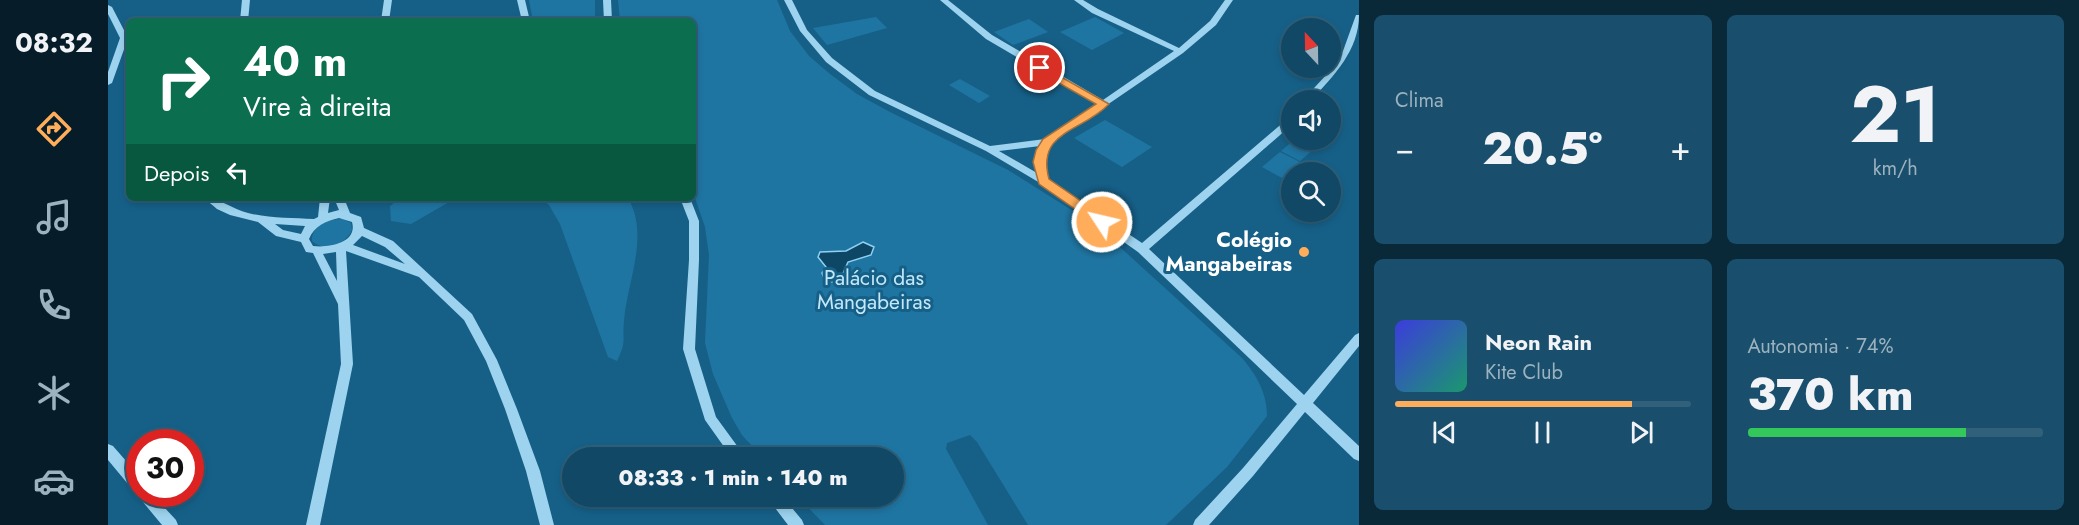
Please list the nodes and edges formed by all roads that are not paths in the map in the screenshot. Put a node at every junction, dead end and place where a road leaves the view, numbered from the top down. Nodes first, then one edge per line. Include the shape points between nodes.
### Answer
1 (246, 0) edge
2 (388, 0) edge
3 (521, 0) edge
4 (607, 0) edge
5 (788, 0) edge
6 (944, 0) edge
7 (1078, 0) edge
8 (1229, 0) edge
9 (108, 7) edge
10 (1359, 17) edge
11 (244, 18) edge
12 (385, 18) edge
13 (525, 18) edge
14 (608, 18) edge
15 (126, 38) edge
16 (1180, 51) junction
17 (108, 83) edge
18 (1317, 90) edge
19 (1104, 104) junction
20 (1281, 129) edge
21 (1047, 141) junction
22 (989, 149) junction
23 (1044, 181) junction
24 (213, 201) edge
25 (325, 201) edge
26 (340, 201) edge
27 (686, 201) edge
28 (346, 215) junction
29 (262, 221) junction
30 (319, 221) junction
31 (359, 230) junction
32 (304, 239) junction
33 (342, 247) junction
34 (1142, 249) junction
35 (317, 252) junction
36 (425, 275) junction
37 (345, 306) junction
38 (1359, 338) edge
39 (1303, 403) junction
40 (732, 447) edge
41 (108, 450) edge
42 (1359, 455) edge
43 (126, 471) edge
44 (155, 507) edge
45 (782, 507) edge
46 (171, 525) edge
47 (313, 525) edge
48 (547, 525) edge
49 (797, 525) edge
50 (1200, 525) edge

1 - 11 street
2 - 12 street
3 - 13 street
4 - 14 street
5 - 22 street via 804,31 829,60 872,93
6 - 19 street via 989,38
7 - 16 street
8 - 16 street via 1213,23
9 - 15 street
10 - 18 street via 1347,51
15 - 17 street
16 - 19 street
19 - 21 street
20 - 34 street
21 - 22 street
21 - 23 street via 1039,162
22 - 23 street
23 - 34 street
24 - 29 street
25 - 30 street
26 - 28 street
27 - 40 street via 694,221 689,349 711,420
28 - 30 street
28 - 31 street via 357,220
29 - 30 street
29 - 32 street via 280,232
30 - 32 street
31 - 33 street
31 - 36 street via 389,244
32 - 35 street
33 - 35 street
33 - 36 street
33 - 37 street
34 - 39 street
35 - 37 street
36 - 48 street via 468,317 491,360 532,471
37 - 47 street via 346,364
38 - 39 street
39 - 42 street
39 - 50 street
41 - 43 street
44 - 46 street
45 - 49 street

